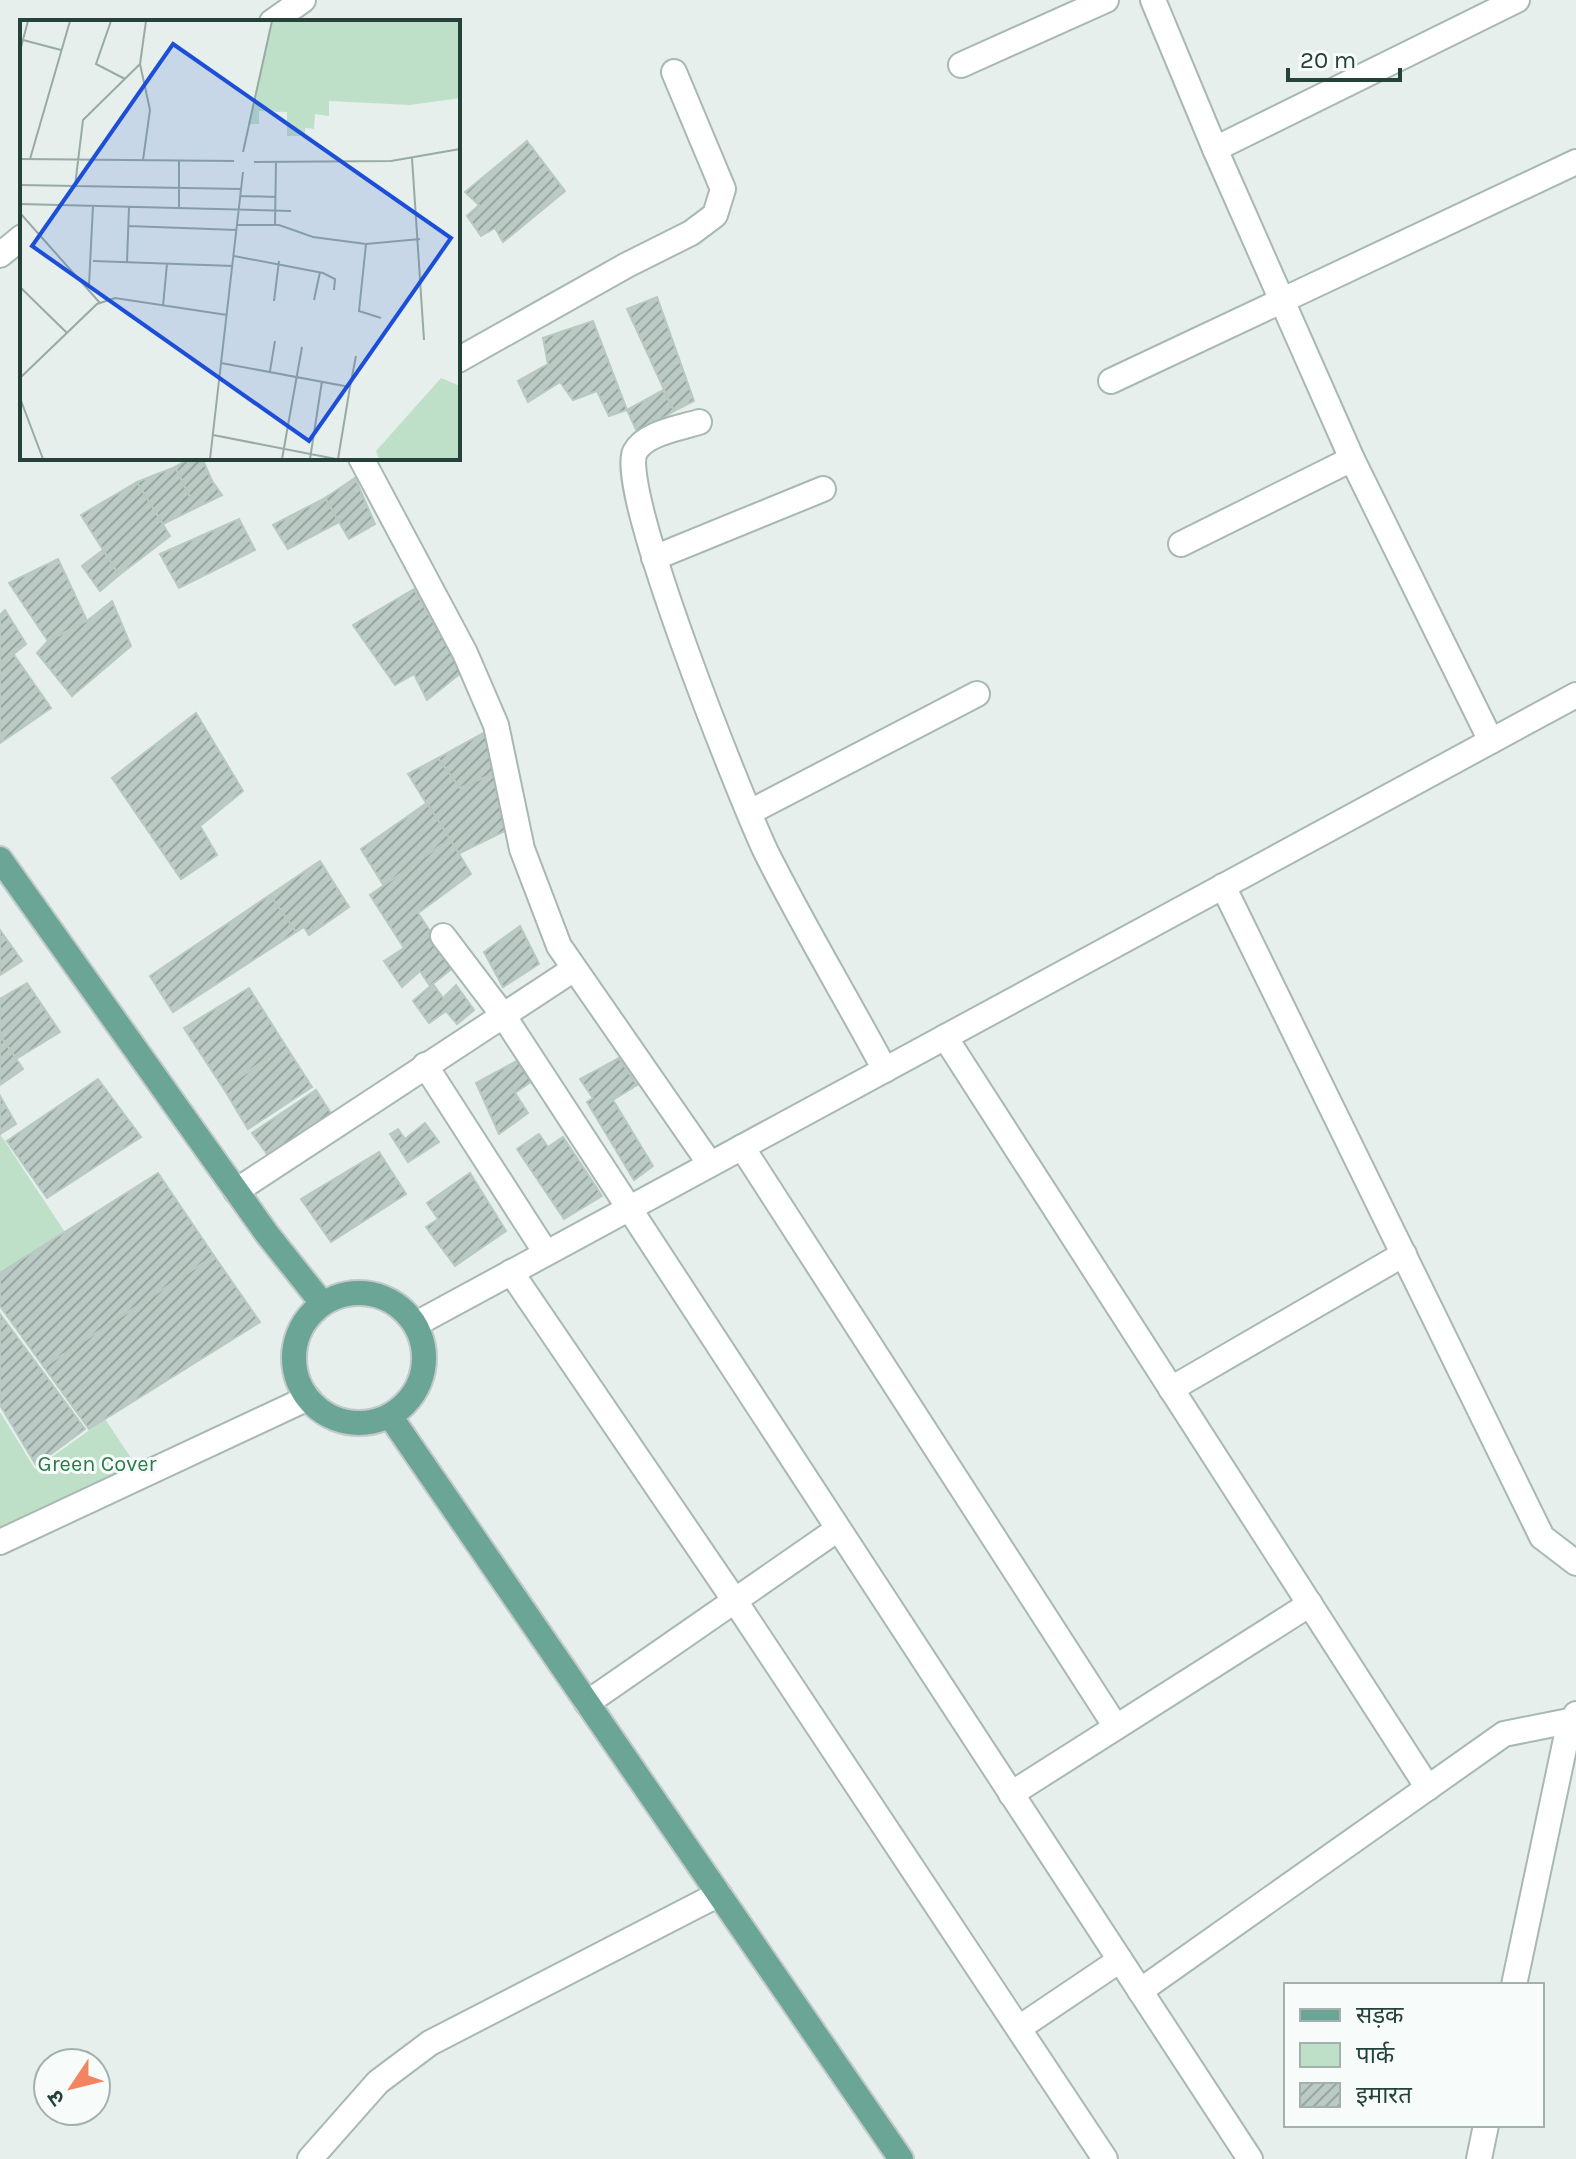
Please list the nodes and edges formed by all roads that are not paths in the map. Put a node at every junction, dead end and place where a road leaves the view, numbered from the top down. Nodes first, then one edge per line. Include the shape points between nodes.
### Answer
1 (303, 0) edge
2 (1106, 0) edge
3 (1153, 0) edge
4 (1517, 0) edge
5 (275, 20) edge
6 (961, 65) dead end
7 (674, 72) dead end
8 (1215, 149) junction
9 (1576, 162) edge
10 (20, 239) edge
11 (0, 255) edge
12 (1282, 300) junction
13 (460, 359) edge
14 (1111, 381) dead end
15 (699, 422) dead end
16 (1352, 459) junction
17 (362, 460) edge
18 (823, 489) dead end
19 (1181, 544) dead end
20 (654, 558) junction
21 (977, 694) dead end
22 (1576, 695) edge
23 (1491, 741) junction
24 (750, 812) junction
25 (0, 859) edge
26 (1223, 886) junction
27 (443, 936) dead end
28 (574, 969) junction
29 (503, 1015) junction
30 (945, 1037) junction
31 (425, 1065) junction
32 (885, 1070) junction
33 (742, 1147) junction
34 (710, 1164) junction
35 (236, 1191) junction
36 (628, 1209) junction
37 (546, 1253) junction
38 (1404, 1254) junction
39 (511, 1272) junction
40 (322, 1303) junction
41 (416, 1324) junction
42 (1171, 1389) junction
43 (308, 1398) junction
44 (390, 1416) junction
45 (838, 1529) junction
46 (0, 1542) edge
47 (1576, 1563) edge
48 (735, 1601) junction
49 (1310, 1604) junction
50 (587, 1703) junction
51 (1575, 1717) edge
52 (1116, 1727) junction
53 (1428, 1788) junction
54 (1011, 1794) junction
55 (719, 1894) junction
56 (1120, 1960) junction
57 (1514, 1983) edge
58 (1140, 1991) junction
59 (1019, 2028) junction
60 (1486, 2127) edge
61 (1101, 2158) edge
62 (310, 2159) edge
63 (901, 2159) edge
64 (1250, 2159) edge
65 (1479, 2159) edge

1 - 5 street
2 - 6 street
3 - 8 street
4 - 8 street
7 - 13 street via 723,189 715,215
8 - 12 street
9 - 12 street
10 - 11 street
12 - 14 street
12 - 16 street
15 - 20 street via 647,439 635,453 632,472
16 - 19 street
16 - 23 street
17 - 28 street via 465,653 496,725 522,849 559,946
18 - 20 street
20 - 24 street
21 - 24 street
22 - 23 street
23 - 26 street
24 - 32 street
25 - 35 main road
26 - 30 street
26 - 38 street
27 - 29 street
28 - 29 street
28 - 34 street
29 - 31 street
29 - 36 street
30 - 32 street
30 - 42 street
31 - 35 street
31 - 37 street
32 - 33 street
33 - 34 street
33 - 52 street
34 - 36 street
35 - 40 main road
36 - 37 street
36 - 45 street
37 - 39 street
38 - 42 street
38 - 47 street via 1542,1537
39 - 41 street
39 - 48 street
40 - 41 main road via 362,1292 402,1307
40 - 43 main road via 297,1337 297,1380
41 - 44 main road via 425,1365 408,1403
42 - 49 street
43 - 44 main road via 325,1414 346,1423
43 - 46 street
44 - 50 main road
45 - 48 street
45 - 54 street
48 - 50 street
48 - 59 street
49 - 52 street
49 - 53 street
50 - 55 main road
51 - 53 street via 1504,1734
51 - 57 street
52 - 54 street
53 - 58 street
54 - 56 street
55 - 62 street via 430,2043 378,2082
55 - 63 main road
56 - 58 street
56 - 59 street
58 - 64 street
59 - 61 street
60 - 65 street

